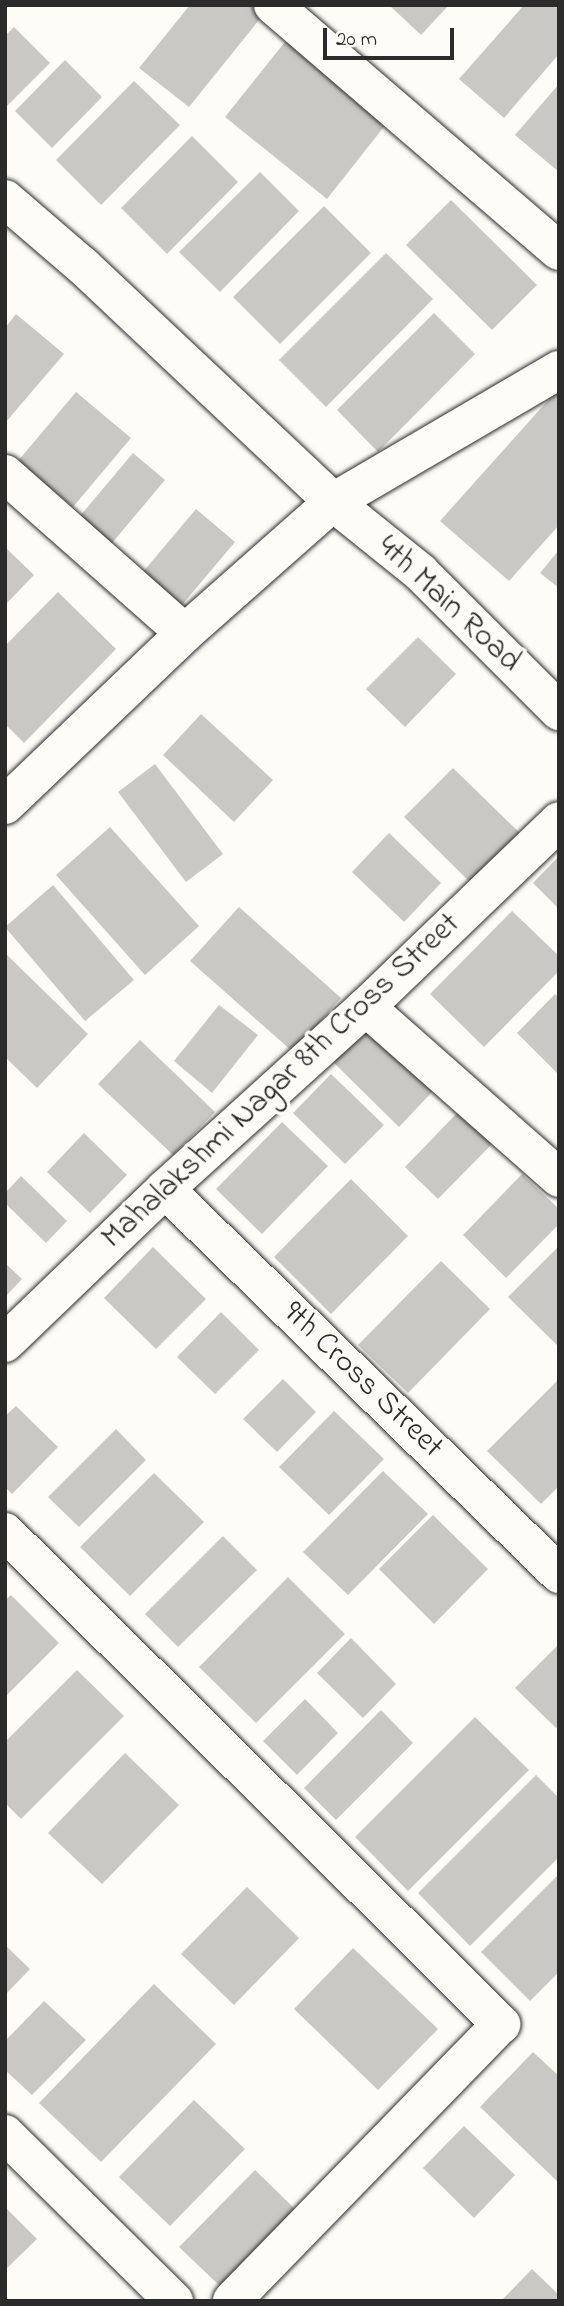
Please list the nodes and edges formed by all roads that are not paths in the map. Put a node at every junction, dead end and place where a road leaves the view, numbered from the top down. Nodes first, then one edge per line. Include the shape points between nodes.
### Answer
1 (273, 5) edge
2 (5, 199) edge
3 (559, 251) edge
4 (559, 370) edge
5 (5, 474) edge
6 (333, 502) junction
7 (185, 633) junction
8 (559, 711) edge
9 (5, 805) edge
10 (559, 821) edge
11 (366, 1007) junction
12 (559, 1178) edge
13 (165, 1189) junction
14 (5, 1343) edge
15 (5, 1532) edge
16 (559, 1574) edge
17 (5, 2134) edge
18 (174, 2301) edge
19 (232, 2301) edge

1 - 3 street
2 - 6 street, 4th Main Road via 83,266
4 - 6 street
5 - 7 street
6 - 7 street
6 - 8 street, 4th Main Road via 421,572
7 - 9 street
10 - 11 street, Mahalakshmi Nagar 8th Cross Street
11 - 12 street
11 - 13 street, Mahalakshmi Nagar 8th Cross Street
13 - 14 street, Mahalakshmi Nagar 8th Cross Street
13 - 16 street, 9th Cross Street
15 - 19 street via 500,2024
17 - 18 street

